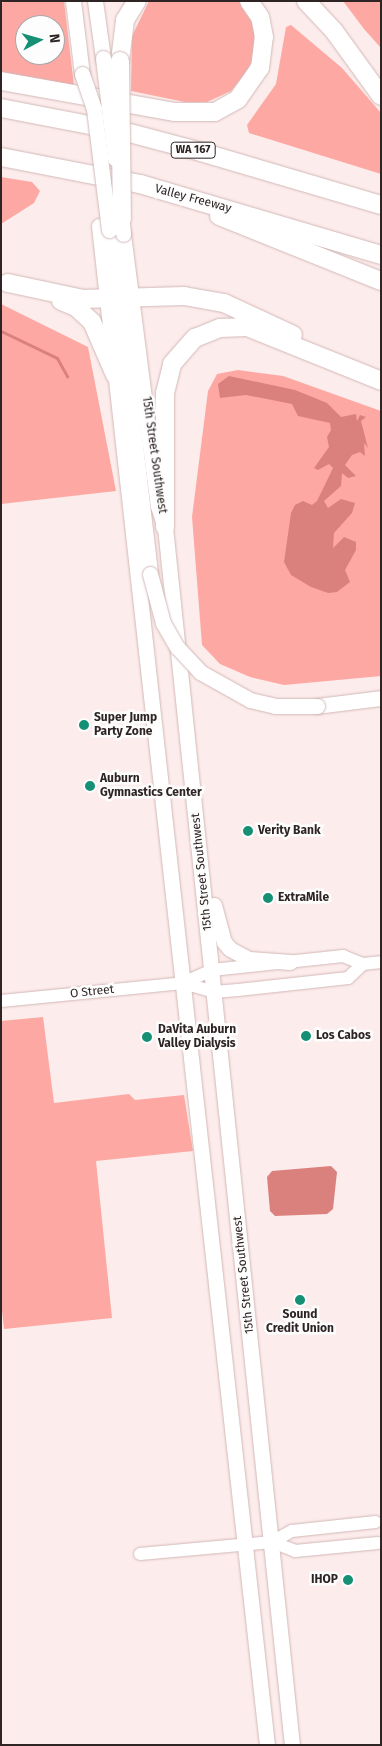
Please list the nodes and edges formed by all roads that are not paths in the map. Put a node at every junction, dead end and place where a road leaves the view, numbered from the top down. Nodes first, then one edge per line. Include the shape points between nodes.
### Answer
1 (74, 1) edge
2 (95, 1) edge
3 (137, 1) edge
4 (249, 1) edge
5 (306, 1) edge
6 (112, 60) junction
7 (1, 81) edge
8 (381, 96) edge
9 (1, 108) edge
10 (1, 157) edge
11 (140, 184) junction
12 (381, 205) edge
13 (113, 227) junction
14 (381, 256) edge
15 (381, 281) edge
16 (5, 282) edge
17 (119, 300) junction
18 (115, 375) junction
19 (381, 377) edge
20 (381, 382) edge
21 (165, 527) junction
22 (381, 698) edge
23 (199, 835) junction
24 (290, 962) junction
25 (381, 962) edge
26 (363, 964) junction
27 (212, 970) junction
28 (183, 983) junction
29 (214, 992) junction
30 (1, 1001) edge
31 (376, 1522) dead end
32 (272, 1542) junction
33 (378, 1543) dead end
34 (244, 1544) junction
35 (140, 1554) dead end
36 (267, 1745) edge
37 (292, 1745) edge

1 - 13 main road, 15th Street Southwest, bridge via 82,74
2 - 6 main road
3 - 6 highway via 125,20
4 - 7 highway via 260,16 264,37 260,68 238,99 215,112 175,112
5 - 8 highway via 334,31
6 - 13 highway, bridge
9 - 12 highway, WA 167 via 201,152
10 - 11 highway, Valley Freeway
11 - 14 highway, Valley Freeway
11 - 15 highway
13 - 17 main road, 15th Street Southwest
13 - 17 main road, 15th Street Southwest
16 - 17 highway via 70,298
16 - 18 highway via 61,301 84,313 99,332
17 - 18 main road, 15th Street Southwest
17 - 19 highway via 184,296 224,303
17 - 21 main road, 15th Street Southwest via 158,506
17 - 22 main road, bridge via 150,574 163,623 177,647 200,672 250,700 275,706 317,706
18 - 28 main road, 15th Street Southwest
20 - 21 highway via 247,327 220,328 195,338 172,364 164,393
21 - 23 main road, 15th Street Southwest
23 - 24 main road via 224,942 248,959
23 - 27 main road, 15th Street Southwest
24 - 26 street, O Street via 343,956
24 - 27 street, O Street
25 - 26 street
26 - 29 street via 348,978
27 - 28 street, O Street
27 - 29 main road, 15th Street Southwest
28 - 29 street, O Street
28 - 30 street, O Street
28 - 34 main road, 15th Street Southwest
29 - 32 main road, 15th Street Southwest
31 - 32 street via 292,1531
32 - 33 street via 295,1551
32 - 34 street
32 - 37 main road, 15th Street Southwest
34 - 35 street
34 - 36 main road, 15th Street Southwest

